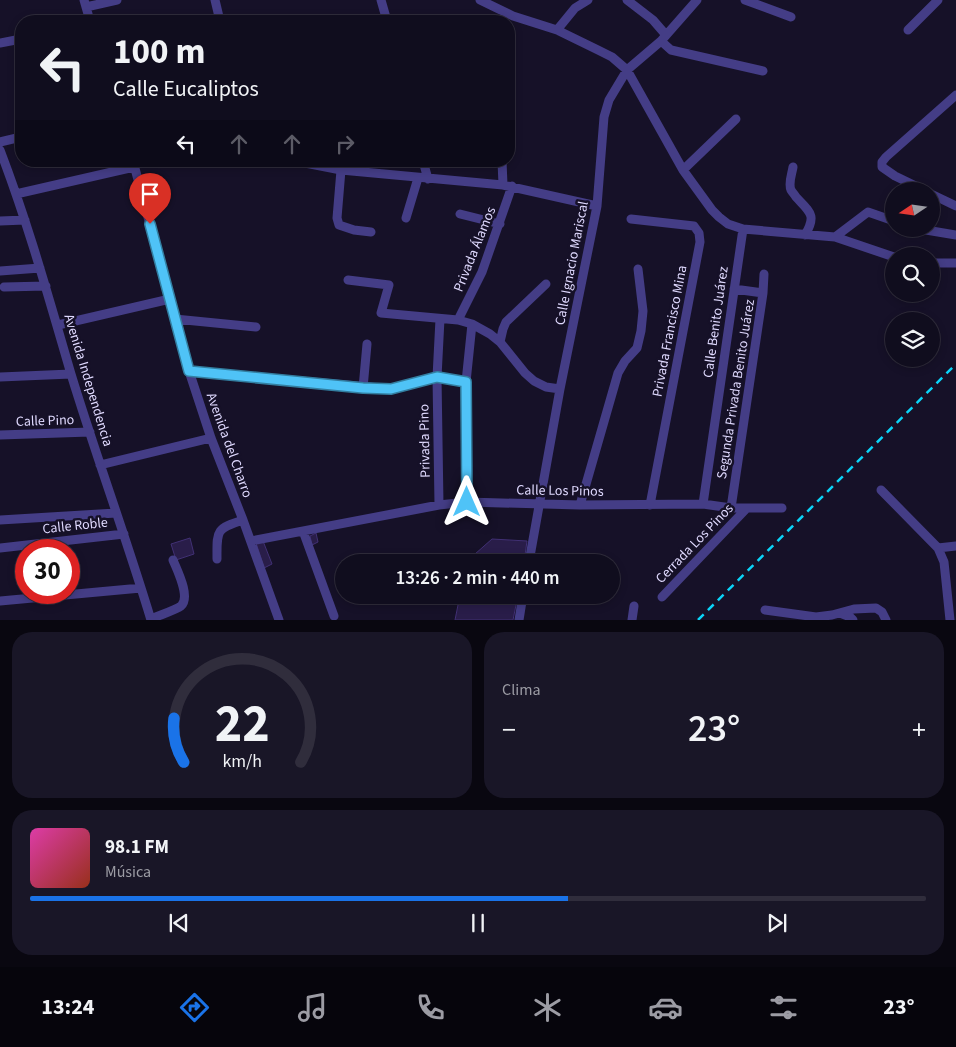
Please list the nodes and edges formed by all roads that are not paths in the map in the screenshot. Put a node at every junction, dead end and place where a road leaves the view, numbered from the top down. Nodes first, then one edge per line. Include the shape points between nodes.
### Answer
1 (117, 0) edge
2 (215, 0) edge
3 (381, 0) edge
4 (480, 0) edge
5 (588, 0) edge
6 (628, 0) edge
7 (697, 0) edge
8 (745, 0) edge
9 (938, 0) edge
10 (85, 4) edge
11 (219, 15) edge
12 (385, 15) edge
13 (502, 15) edge
14 (790, 18) dead end
15 (515, 22) edge
16 (557, 30) junction
17 (908, 30) dead end
18 (663, 38) junction
19 (15, 40) edge
20 (0, 43) edge
21 (626, 70) junction
22 (763, 71) dead end
23 (956, 95) edge
24 (736, 119) dead end
25 (15, 138) edge
26 (0, 142) edge
27 (0, 150) edge
28 (121, 167) edge
29 (134, 167) edge
30 (326, 167) edge
31 (423, 167) edge
32 (502, 167) edge
33 (793, 167) dead end
34 (341, 170) junction
35 (683, 170) junction
36 (423, 178) junction
37 (907, 182) edge
38 (502, 184) junction
39 (512, 186) junction
40 (16, 194) junction
41 (940, 198) edge
42 (597, 206) junction
43 (956, 206) edge
44 (460, 214) dead end
45 (406, 218) dead end
46 (885, 218) edge
47 (631, 219) dead end
48 (25, 220) junction
49 (0, 221) edge
50 (500, 224) junction
51 (743, 229) junction
52 (371, 232) dead end
53 (940, 232) edge
54 (805, 234) junction
55 (956, 235) edge
56 (835, 237) junction
57 (885, 254) edge
58 (940, 263) edge
59 (956, 263) edge
60 (40, 268) junction
61 (638, 269) dead end
62 (0, 271) edge
63 (764, 274) dead end
64 (348, 280) dead end
65 (546, 284) dead end
66 (46, 286) junction
67 (4, 287) dead end
68 (734, 289) junction
69 (763, 293) junction
70 (170, 299) junction
71 (175, 319) junction
72 (440, 319) junction
73 (458, 320) junction
74 (472, 324) junction
75 (58, 325) junction
76 (256, 327) dead end
77 (500, 342) junction
78 (367, 344) dead end
79 (189, 371) junction
80 (72, 374) junction
81 (0, 377) edge
82 (437, 377) junction
83 (466, 382) junction
84 (363, 388) junction
85 (560, 389) junction
86 (90, 432) junction
87 (0, 435) edge
88 (212, 438) junction
89 (100, 465) junction
90 (881, 490) dead end
91 (467, 502) junction
92 (538, 504) junction
93 (703, 504) junction
94 (439, 505) junction
95 (580, 505) junction
96 (650, 505) junction
97 (731, 508) junction
98 (747, 508) junction
99 (782, 508) dead end
100 (116, 512) junction
101 (0, 520) edge
102 (243, 520) junction
103 (303, 531) junction
104 (124, 534) junction
105 (251, 541) junction
106 (956, 546) edge
107 (0, 548) edge
108 (938, 548) junction
109 (530, 554) edge
110 (217, 559) dead end
111 (173, 560) dead end
112 (141, 588) junction
113 (662, 598) dead end
114 (0, 602) edge
115 (522, 604) edge
116 (634, 606) dead end
117 (765, 610) dead end
118 (839, 613) junction
119 (334, 616) dead end
120 (151, 619) edge
121 (279, 620) edge
122 (519, 620) edge
123 (632, 620) edge
124 (853, 620) edge
125 (886, 620) edge
126 (950, 620) edge

1 - 10 street
2 - 11 street
3 - 12 street
4 - 13 street
5 - 16 street via 575,8
6 - 18 street via 654,20
7 - 18 street, Calle Ignacio Mariscal
8 - 14 street
9 - 17 street
15 - 16 street
16 - 21 street via 612,57
18 - 21 street, Calle Ignacio Mariscal
18 - 22 street via 671,50
19 - 20 street
21 - 35 street
21 - 42 street, Calle Ignacio Mariscal via 609,100 604,117
23 - 37 street via 882,162 882,168
24 - 35 street
25 - 26 street
27 - 40 street, Avenida Independencia
28 - 40 street
29 - 70 street, Avenida del Charro
30 - 34 street
31 - 36 street
32 - 38 street
33 - 54 street via 792,191 812,217
34 - 36 street
34 - 52 street via 339,225
35 - 51 street via 719,217
36 - 38 street
36 - 45 street
38 - 39 street
39 - 42 street
39 - 50 street, Privada Álamos
40 - 48 street, Avenida Independencia
41 - 43 street
42 - 85 street, Calle Ignacio Mariscal
44 - 50 street
46 - 56 street via 868,212
47 - 96 street, Privada Francisco Mina via 694,226 700,242
48 - 49 street
48 - 60 street, Avenida Independencia
50 - 73 street, Privada Álamos via 482,272
51 - 54 street
51 - 68 street, Calle Benito Juárez
53 - 55 street
54 - 56 street
56 - 57 street
58 - 59 street
60 - 62 street
60 - 66 street, Avenida Independencia
61 - 95 street, Privada Francisco Mina via 643,311 641,331 636,348 618,373
63 - 69 street, Segunda Privada Benito Juárez
64 - 72 street via 389,285 381,313
65 - 77 street via 506,322
66 - 67 street
66 - 75 street, Avenida Independencia
68 - 69 street
68 - 93 street, Calle Benito Juárez
69 - 97 street, Segunda Privada Benito Juárez
70 - 71 street, Avenida del Charro
70 - 75 street
71 - 76 street
71 - 79 street, Avenida del Charro
72 - 73 street
72 - 82 street, Privada Pino
73 - 74 street
74 - 77 street
74 - 83 street
75 - 80 street, Avenida Independencia
77 - 85 street via 534,382
78 - 84 street
79 - 84 street
79 - 88 street, Avenida del Charro
80 - 81 street
80 - 86 street, Avenida Independencia
82 - 83 street
82 - 84 street via 391,389
82 - 94 street, Privada Pino
83 - 91 street
85 - 92 street, Calle Ignacio Mariscal
86 - 87 street, Calle Pino
86 - 89 street, Avenida Independencia
88 - 89 street
88 - 102 street, Avenida del Charro
89 - 100 street, Avenida Independencia
90 - 108 street
91 - 92 street, Calle Los Pinos
91 - 94 street, Calle Los Pinos
92 - 95 street, Calle Los Pinos
92 - 109 street, Calle Ignacio Mariscal
93 - 96 street, Calle Los Pinos
93 - 97 street, Calle Los Pinos
94 - 103 street, Calle Los Pinos
95 - 96 street, Calle Los Pinos
97 - 98 street, Calle Los Pinos
98 - 99 street, Calle Los Pinos
98 - 113 street, Cerrada Los Pinos
100 - 101 street
100 - 104 street, Avenida Independencia
102 - 105 street, Avenida del Charro
102 - 110 street via 220,530
103 - 105 street, Calle Los Pinos
103 - 119 street
104 - 107 street, Calle Roble
104 - 112 street, Avenida Independencia
105 - 121 street, Avenida del Charro
106 - 108 street
108 - 126 street via 944,562
111 - 120 street via 185,593 184,600 181,606
112 - 114 street
112 - 120 street, Avenida Independencia
115 - 122 street
116 - 123 street
117 - 118 street via 816,617
118 - 124 street
118 - 125 street via 876,608

